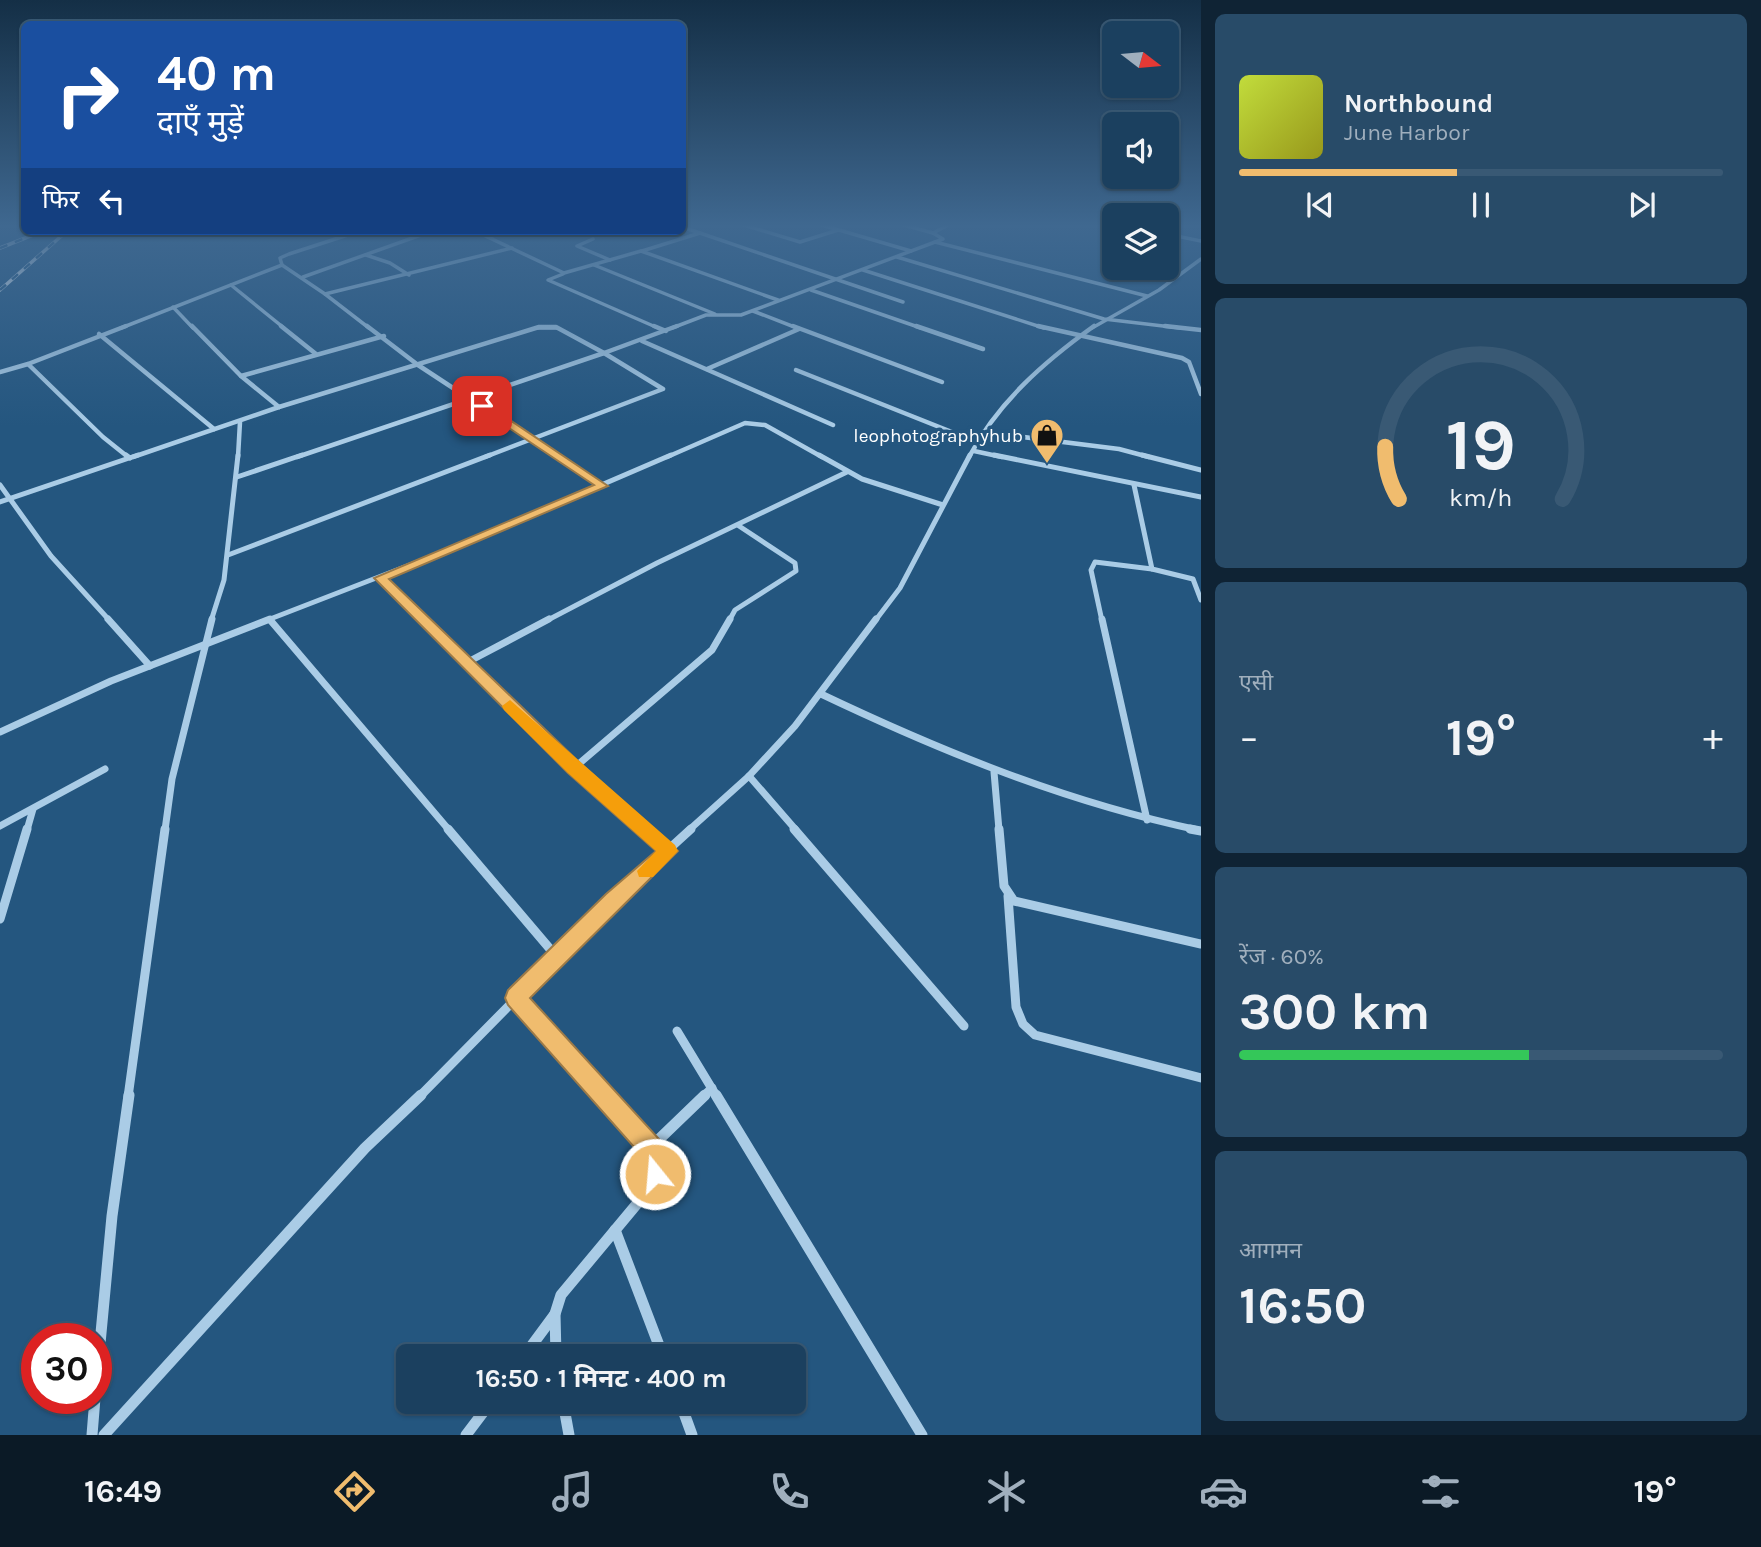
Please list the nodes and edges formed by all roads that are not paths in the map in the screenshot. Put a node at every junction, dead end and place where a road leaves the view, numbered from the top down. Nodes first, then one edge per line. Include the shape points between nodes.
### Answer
1 (213, 292) edge
2 (240, 292) edge
3 (322, 292) edge
4 (334, 292) edge
5 (576, 292) edge
6 (660, 292) edge
7 (756, 292) edge
8 (804, 292) edge
9 (816, 292) edge
10 (874, 292) edge
11 (932, 292) edge
12 (1015, 292) edge
13 (1130, 292) edge
14 (1152, 292) edge
15 (325, 294) junction
16 (1146, 296) junction
17 (779, 300) junction
18 (903, 302) dead end
19 (173, 307) junction
20 (752, 311) junction
21 (715, 314) junction
22 (1104, 319) junction
23 (799, 329) junction
24 (1201, 330) edge
25 (666, 331) junction
26 (99, 334) junction
27 (384, 336) junction
28 (1080, 336) junction
29 (642, 341) junction
30 (983, 349) dead end
31 (316, 354) junction
32 (604, 354) junction
33 (28, 364) junction
34 (418, 365) junction
35 (707, 369) junction
36 (796, 370) dead end
37 (0, 372) edge
38 (1194, 375) junction
39 (241, 376) junction
40 (1201, 376) edge
41 (942, 382) dead end
42 (1201, 394) edge
43 (473, 399) junction
44 (279, 407) junction
45 (240, 422) junction
46 (833, 425) dead end
47 (214, 429) junction
48 (983, 432) junction
49 (532, 438) junction
50 (977, 442) junction
51 (974, 451) junction
52 (130, 458) junction
53 (1201, 470) edge
54 (847, 472) junction
55 (237, 477) junction
56 (0, 485) edge
57 (1134, 485) junction
58 (603, 486) junction
59 (1201, 497) edge
60 (11, 498) junction
61 (0, 502) edge
62 (943, 505) junction
63 (739, 526) junction
64 (228, 555) junction
65 (1152, 569) junction
66 (380, 578) junction
67 (1201, 600) edge
68 (271, 621) junction
69 (203, 647) junction
70 (466, 663) junction
71 (150, 666) junction
72 (821, 694) junction
73 (0, 732) edge
74 (574, 768) junction
75 (105, 769) dead end
76 (994, 772) junction
77 (749, 776) junction
78 (33, 809) junction
79 (1147, 820) junction
80 (0, 826) edge
81 (1201, 831) edge
82 (668, 851) junction
83 (1008, 895) junction
84 (0, 919) edge
85 (1201, 944) edge
86 (556, 956) junction
87 (515, 998) junction
88 (964, 1026) dead end
89 (677, 1031) dead end
90 (1201, 1078) edge
91 (712, 1088) junction
92 (650, 1148) junction
93 (615, 1230) junction
94 (555, 1314) junction
95 (102, 1323) edge
96 (533, 1344) edge
97 (556, 1344) edge
98 (658, 1344) edge
99 (94, 1414) edge
100 (482, 1414) edge
101 (565, 1414) edge
102 (684, 1414) edge
103 (92, 1435) edge
104 (104, 1435) edge
105 (466, 1435) edge
106 (569, 1435) edge
107 (692, 1435) edge
108 (922, 1435) edge

1 - 19 street
2 - 31 street
3 - 15 street
4 - 15 street
5 - 25 street
6 - 21 street
7 - 17 street
8 - 17 street
9 - 30 street
10 - 18 street
11 - 28 street
12 - 22 street
13 - 16 street
14 - 16 street
15 - 27 street
16 - 22 street
17 - 20 street
19 - 26 street
19 - 39 street
20 - 21 street via 736,317
20 - 23 street
21 - 25 street
22 - 24 street
22 - 28 street
23 - 35 street
23 - 41 street
25 - 29 street
26 - 33 street
26 - 47 street
27 - 31 street
27 - 34 street
28 - 38 street via 1182,358
28 - 48 street via 999,409
29 - 32 street
29 - 35 street
31 - 39 street
32 - 34 street via 546,326
32 - 43 street
32 - 49 street via 663,389
33 - 37 street
33 - 52 street
34 - 43 street
34 - 44 street
35 - 46 street
36 - 50 street
38 - 40 street
38 - 42 street
39 - 44 street
43 - 49 street
43 - 55 street
44 - 45 street
45 - 47 street
45 - 55 street
47 - 52 street
48 - 50 street
48 - 53 street via 1119,449
49 - 58 street
49 - 64 street
50 - 51 street
51 - 57 street
51 - 62 street
52 - 60 street
54 - 58 street via 765,425 750,422
54 - 62 street
54 - 63 street
55 - 64 street
56 - 60 street
57 - 59 street
57 - 65 street
58 - 66 street
60 - 61 street
60 - 71 street via 51,556
62 - 72 street via 900,588
63 - 70 street via 657,563
63 - 74 street via 794,563 796,571 735,610 712,650
64 - 69 street
65 - 67 street via 1193,579
65 - 79 street via 1095,562 1091,570
66 - 68 street
66 - 70 street
68 - 69 street
68 - 86 street
69 - 71 street
69 - 95 street via 172,779 112,1216
70 - 74 street
71 - 73 street
72 - 76 street
72 - 77 street
74 - 82 street
75 - 78 street
76 - 79 street via 1062,798
76 - 83 street via 997,837
77 - 82 street
77 - 88 street
78 - 80 street
78 - 84 street
79 - 81 street
82 - 86 street
83 - 85 street via 1024,905
83 - 90 street via 1016,1007 1023,1024 1035,1035
86 - 87 street
87 - 92 street
87 - 104 street via 320,1194
89 - 91 street
91 - 92 street
91 - 108 street
92 - 93 street via 656,1160 655,1174 646,1193
93 - 94 street via 561,1295
93 - 98 street
94 - 96 street
94 - 97 street
99 - 103 street
100 - 105 street
101 - 106 street
102 - 107 street

